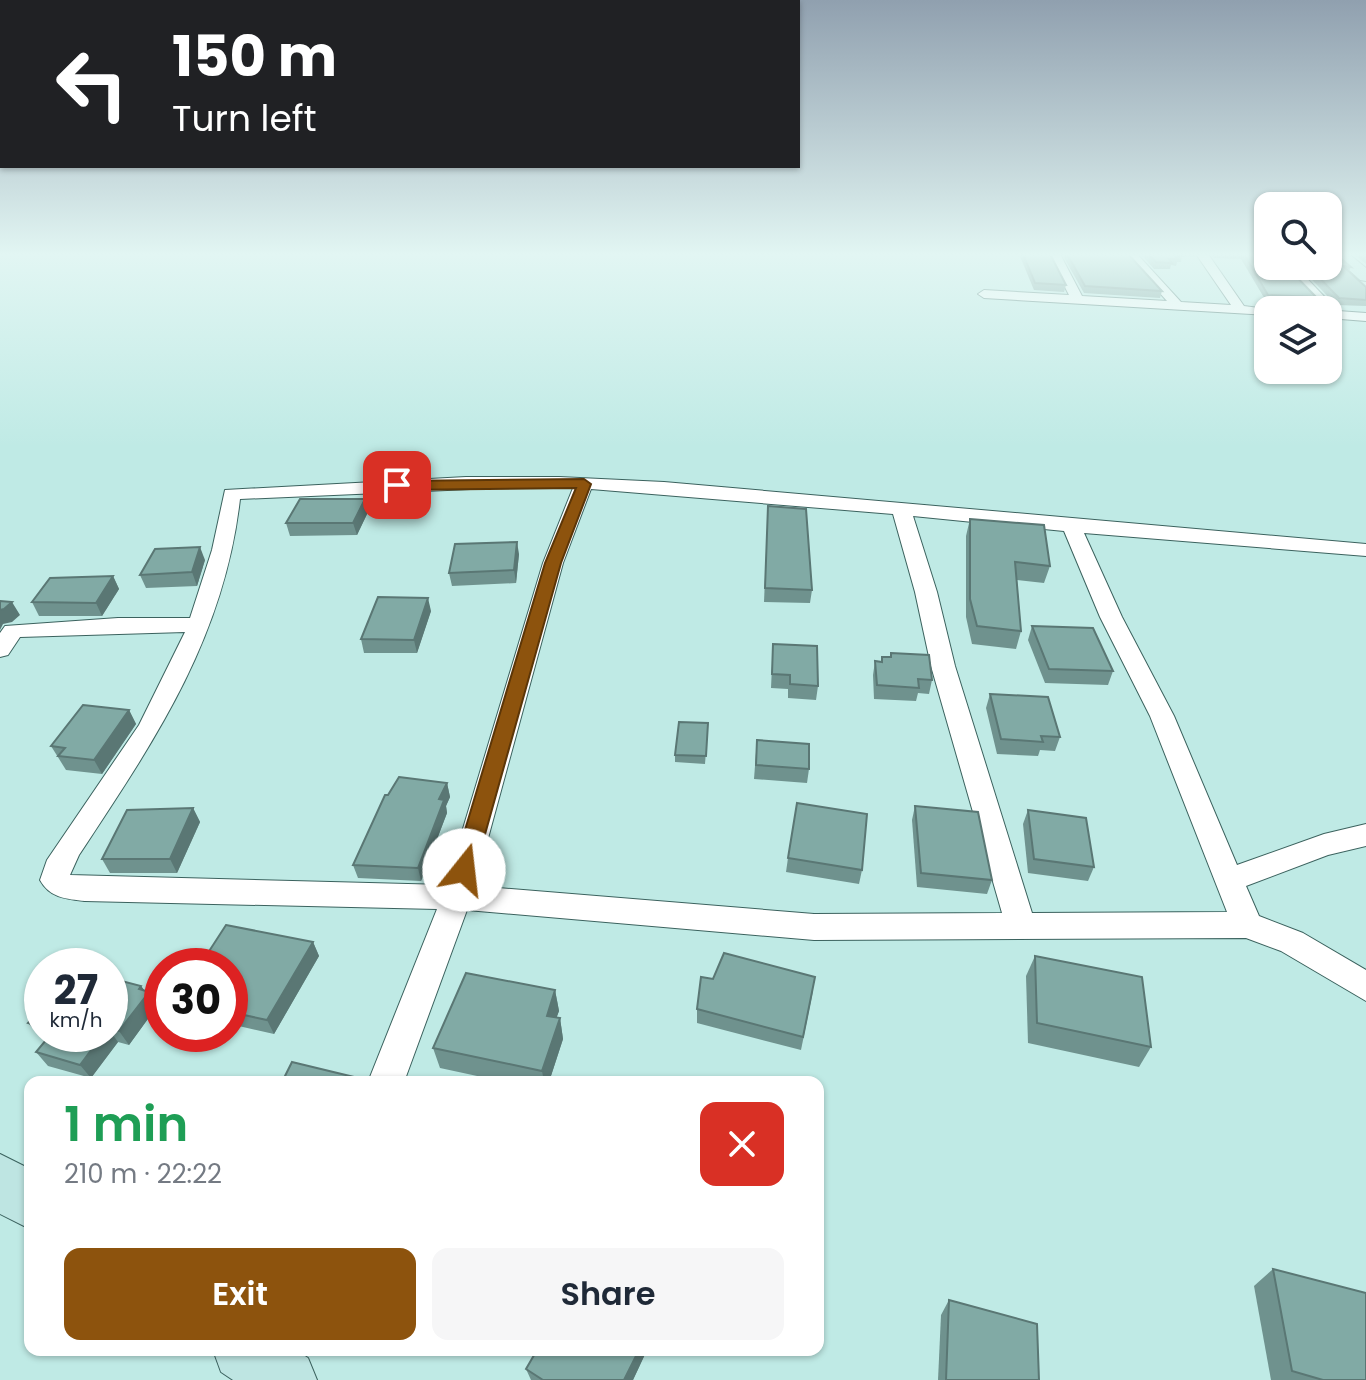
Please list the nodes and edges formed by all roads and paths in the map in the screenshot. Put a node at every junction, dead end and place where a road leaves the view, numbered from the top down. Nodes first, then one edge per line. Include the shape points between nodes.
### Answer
1 (584, 484) junction
2 (901, 508) junction
3 (1071, 526) junction
4 (1366, 550) edge
5 (200, 625) junction
6 (0, 650) edge
7 (1366, 835) edge
8 (1229, 880) junction
9 (457, 897) junction
10 (1020, 924) junction
11 (1247, 925) junction
12 (1366, 987) edge
13 (388, 1076) edge
14 (0, 1181) edge
15 (24, 1198) edge

1 - 2 street
1 - 5 street via 231,494 228,527
1 - 9 street via 553,563
2 - 3 street
2 - 10 street
3 - 4 street
3 - 8 street via 1162,716
5 - 6 street via 13,631
5 - 9 street via 160,711 69,847 55,880 85,889
7 - 8 street
8 - 11 street
9 - 10 street via 814,927
9 - 13 street
10 - 11 street
11 - 12 street via 1292,942
14 - 15 street

